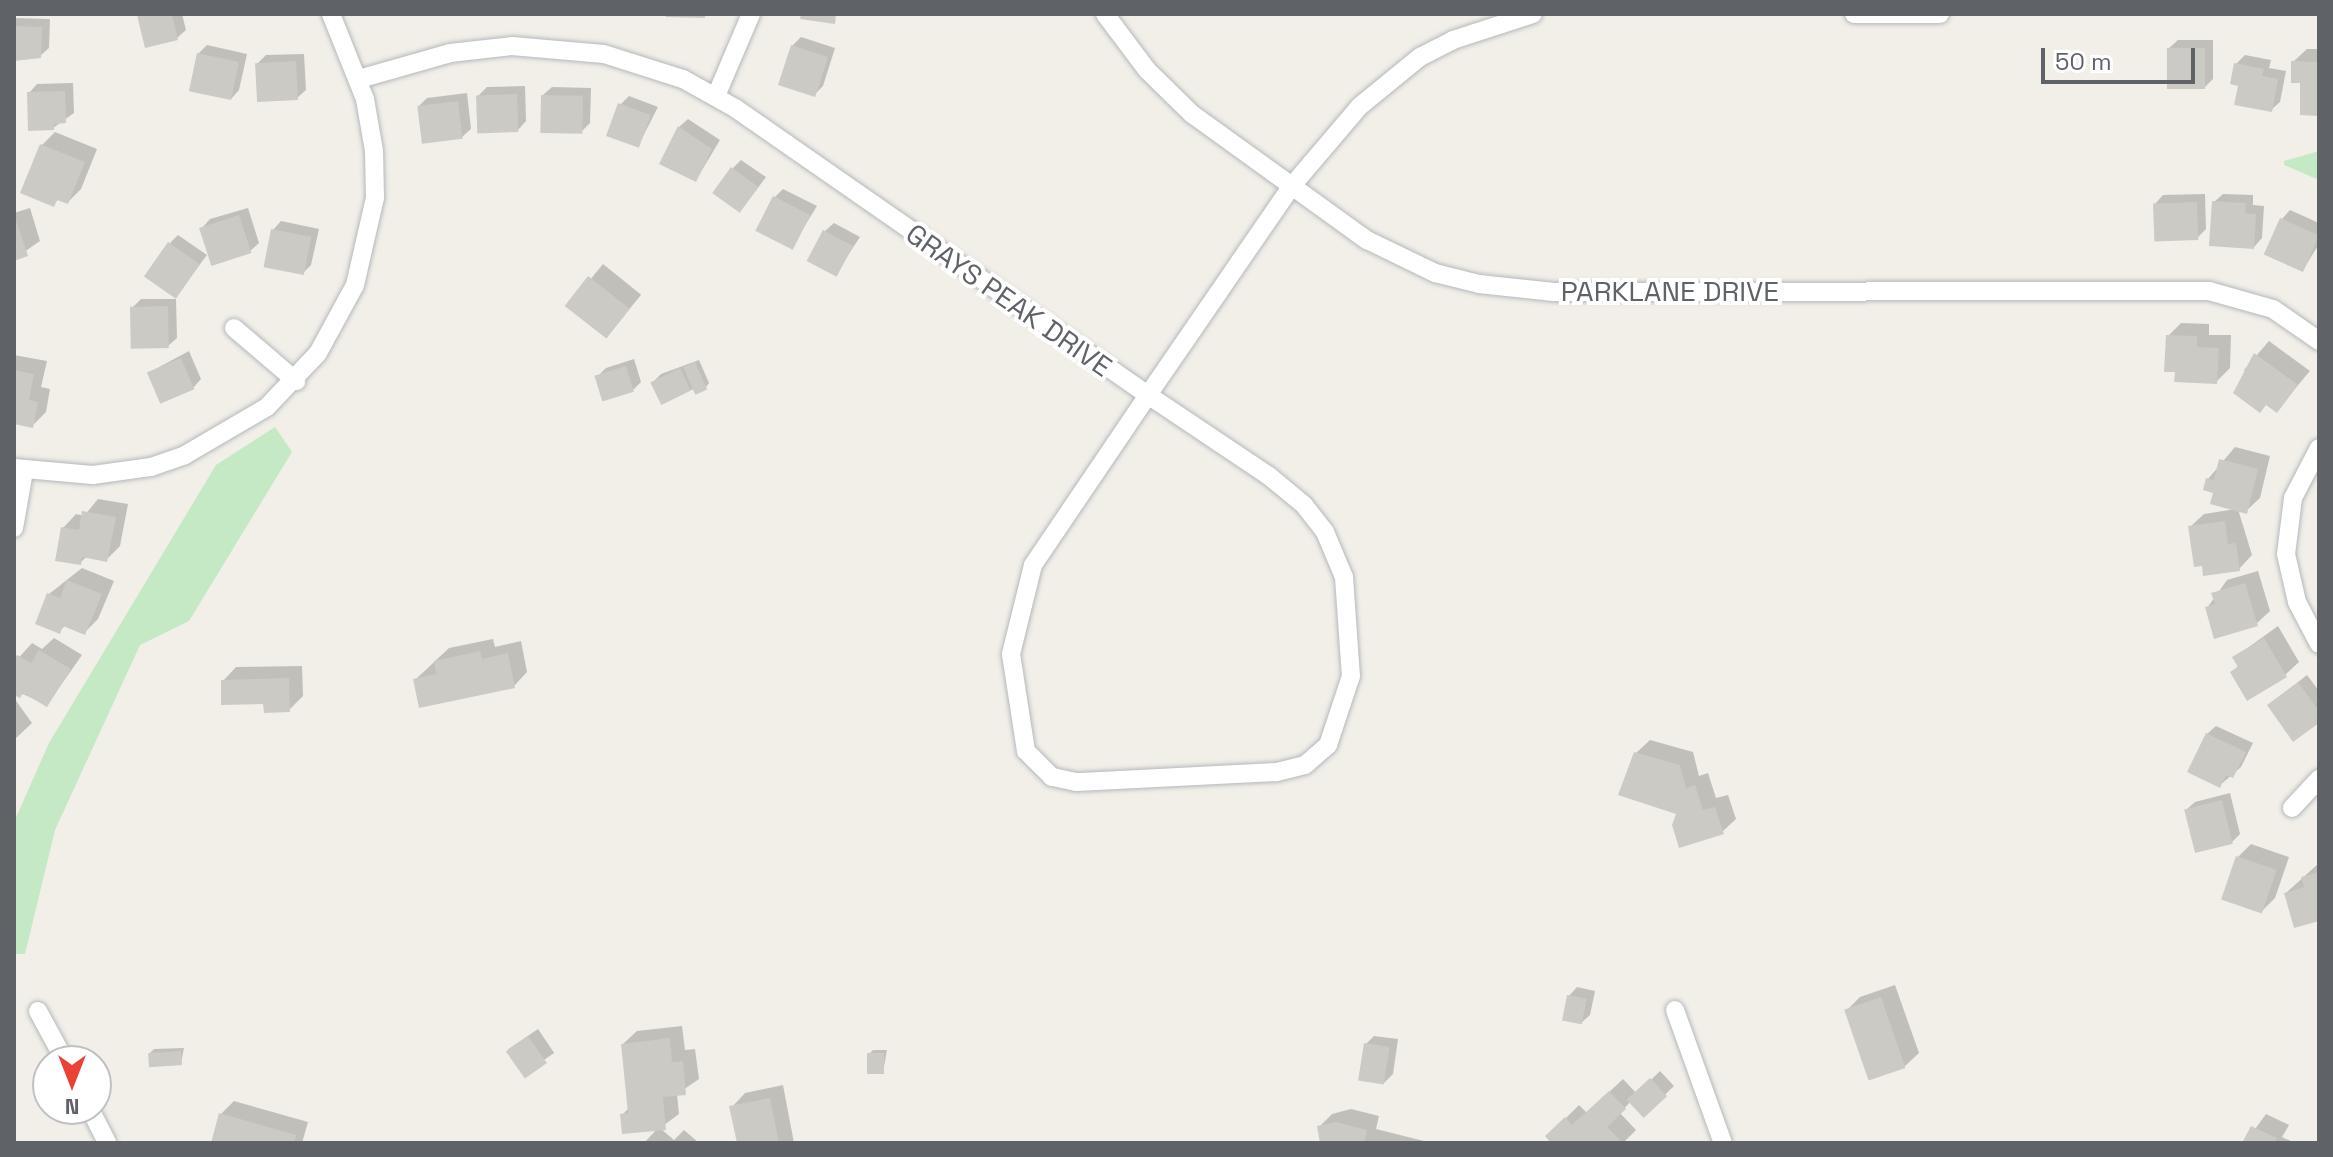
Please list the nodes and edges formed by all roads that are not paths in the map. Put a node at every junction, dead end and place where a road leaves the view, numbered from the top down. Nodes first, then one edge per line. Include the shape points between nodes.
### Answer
1 (331, 14) edge
2 (751, 14) edge
3 (1105, 14) edge
4 (1533, 14) edge
5 (1854, 14) edge
6 (1940, 14) edge
7 (359, 79) junction
8 (716, 96) junction
9 (1291, 187) junction
10 (234, 328) dead end
11 (2319, 341) edge
12 (296, 381) junction
13 (1148, 395) junction
14 (2319, 448) edge
15 (19, 469) edge
16 (14, 528) edge
17 (2319, 644) edge
18 (2319, 779) edge
19 (2292, 808) dead end
20 (1675, 1010) dead end
21 (38, 1011) dead end
22 (56, 1045) edge
23 (98, 1125) edge
24 (107, 1143) edge
25 (1723, 1143) edge

1 - 7 street
2 - 8 street
3 - 9 street, PARKLANE DRIVE via 1168,92
4 - 9 street via 1453,40 1388,79
5 - 6 street
7 - 8 street, GRAYS PEAK DRIVE via 450,53 535,46 625,60
7 - 12 street via 374,151 371,229 349,300 330,337
8 - 13 street, GRAYS PEAK DRIVE
9 - 11 street, PARKLANE DRIVE via 1397,258 1435,273 1514,290 2209,291 2273,309
9 - 13 street
10 - 12 street
12 - 15 street via 229,432 167,462 93,475
13 - 13 street, GRAYS PEAK DRIVE via 1033,565 1011,654 1026,751 1052,777 1076,782 1276,772 1305,765 1328,745 1351,676 1344,577 1325,532 1304,505 1269,476
14 - 17 street via 2297,484 2286,554 2292,590
15 - 16 street
18 - 19 street
20 - 25 street
21 - 22 street
23 - 24 street

